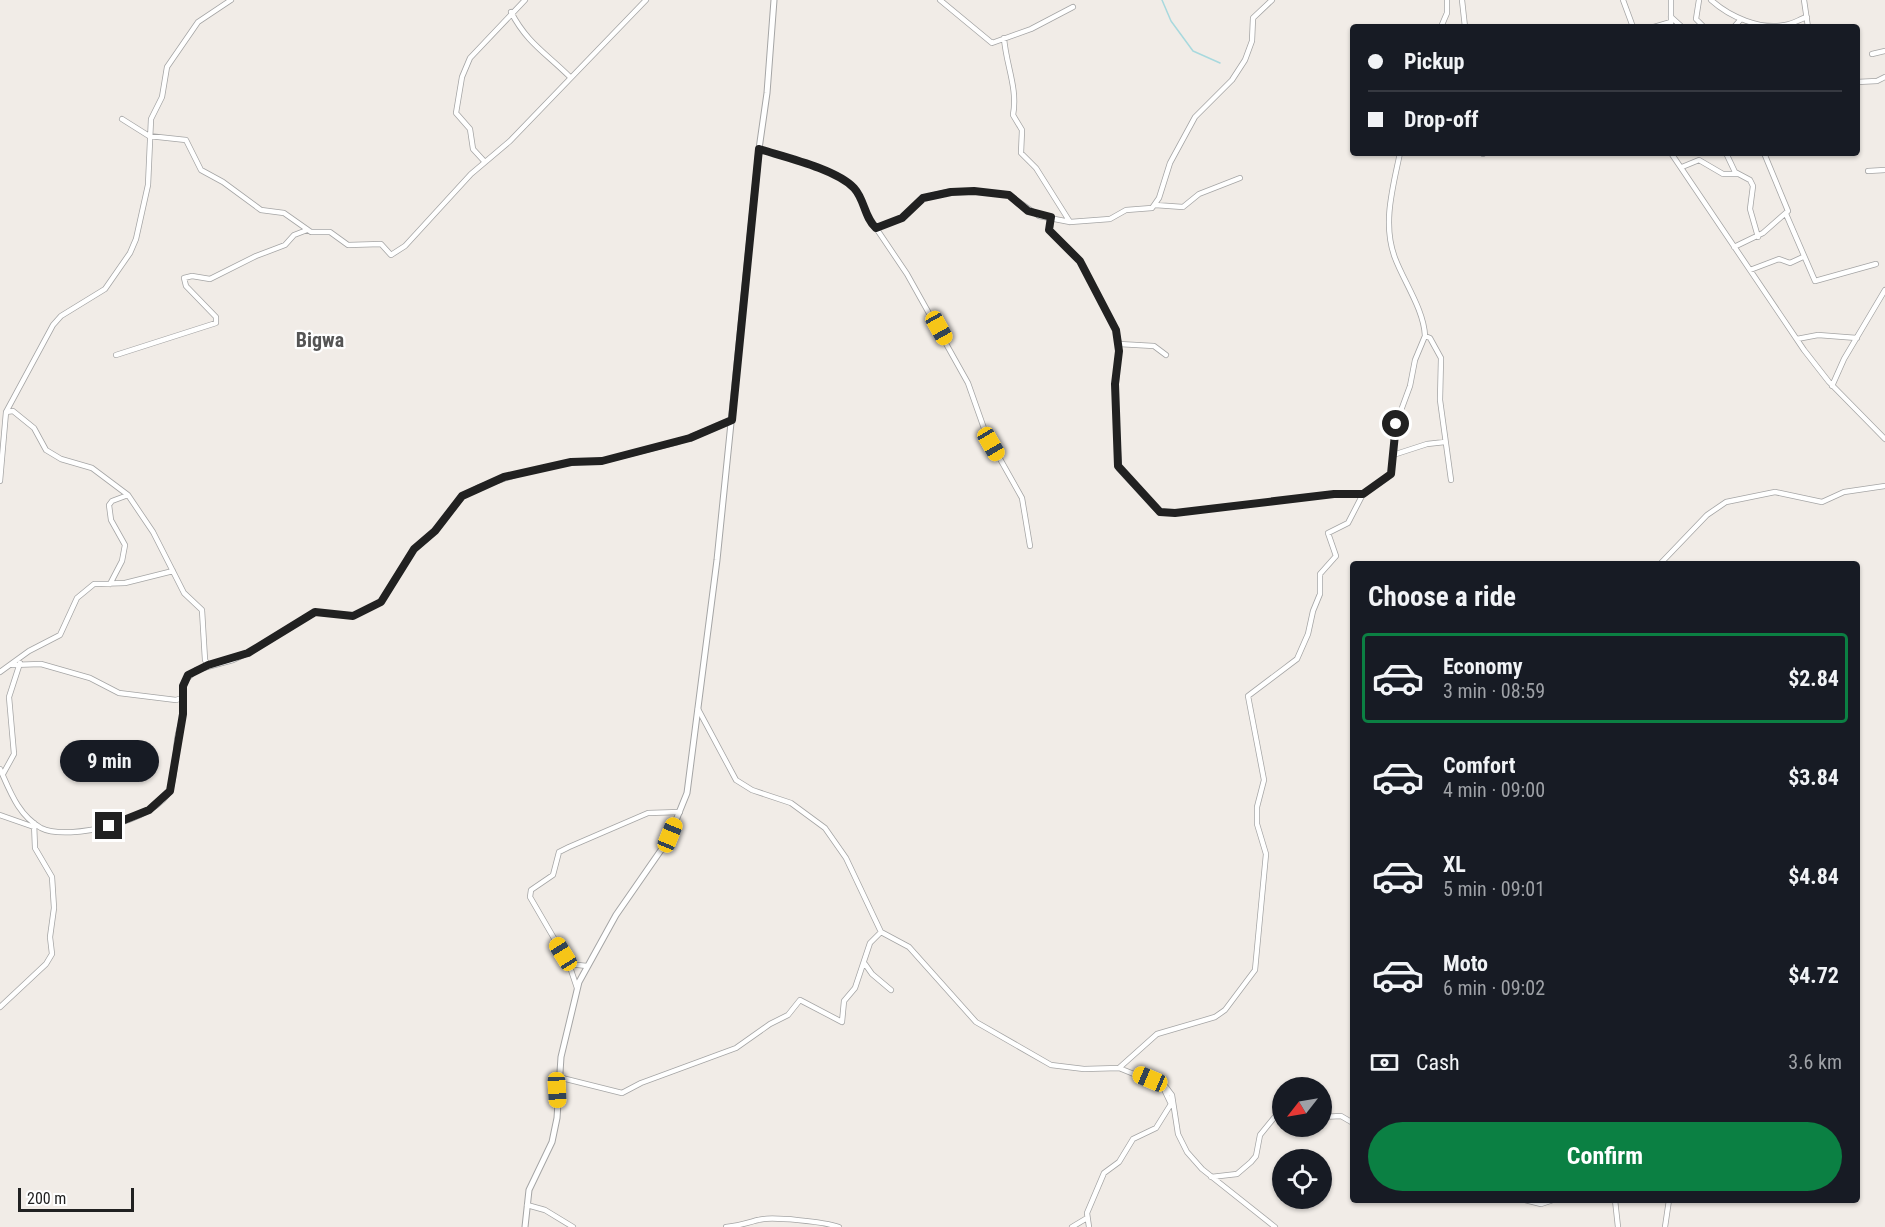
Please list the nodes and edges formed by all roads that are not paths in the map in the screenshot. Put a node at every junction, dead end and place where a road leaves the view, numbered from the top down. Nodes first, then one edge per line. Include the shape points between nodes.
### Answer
1 (231, 0) edge
2 (525, 0) edge
3 (646, 0) edge
4 (774, 0) edge
5 (940, 0) edge
6 (1272, 0) edge
7 (1447, 0) edge
8 (1462, 0) edge
9 (1623, 0) edge
10 (1671, 0) edge
11 (1699, 0) edge
12 (1711, 0) edge
13 (1804, 0) edge
14 (1073, 7) dead end
15 (511, 12) junction
16 (1807, 17) junction
17 (1741, 19) junction
18 (1671, 22) edge
19 (1442, 24) edge
20 (1466, 24) edge
21 (1632, 24) edge
22 (1701, 24) edge
23 (1737, 24) edge
24 (1767, 24) edge
25 (1784, 24) edge
26 (1808, 24) edge
27 (1004, 38) junction
28 (1885, 51) edge
29 (1872, 54) dead end
30 (570, 76) junction
31 (1885, 76) edge
32 (1860, 82) edge
33 (122, 119) dead end
34 (149, 136) junction
35 (759, 149) junction
36 (1399, 156) edge
37 (1673, 156) edge
38 (1698, 156) edge
39 (1728, 156) edge
40 (1765, 156) edge
41 (1699, 160) junction
42 (484, 161) junction
43 (1682, 167) junction
44 (1885, 170) edge
45 (1868, 171) dead end
46 (1737, 174) junction
47 (1240, 178) dead end
48 (1155, 205) junction
49 (1786, 214) junction
50 (1051, 217) junction
51 (1070, 222) junction
52 (876, 228) junction
53 (308, 230) junction
54 (1758, 237) junction
55 (1734, 247) junction
56 (1803, 257) junction
57 (1876, 264) dead end
58 (1750, 270) junction
59 (1885, 290) edge
60 (1425, 336) junction
61 (1857, 338) junction
62 (1797, 339) junction
63 (1119, 344) junction
64 (116, 355) dead end
65 (1166, 355) dead end
66 (1833, 386) junction
67 (6, 412) junction
68 (732, 420) junction
69 (1885, 439) edge
70 (1445, 442) junction
71 (1393, 455) junction
72 (1451, 480) dead end
73 (0, 481) edge
74 (1885, 486) edge
75 (1363, 494) junction
76 (128, 495) junction
77 (1030, 546) dead end
78 (1663, 561) edge
79 (173, 571) junction
80 (110, 584) junction
81 (22, 657) junction
82 (19, 664) junction
83 (11, 665) junction
84 (208, 665) junction
85 (0, 672) edge
86 (182, 698) junction
87 (698, 709) junction
88 (0, 769) edge
89 (3, 774) junction
90 (680, 812) junction
91 (0, 815) edge
92 (34, 825) junction
93 (881, 932) junction
94 (568, 964) junction
95 (865, 964) junction
96 (587, 966) junction
97 (578, 987) junction
98 (891, 990) dead end
99 (0, 1007) edge
100 (1119, 1068) junction
101 (558, 1077) junction
102 (1162, 1085) junction
103 (1332, 1116) edge
104 (1272, 1120) edge
105 (1350, 1121) edge
106 (1211, 1177) junction
107 (1615, 1203) edge
108 (1669, 1203) edge
109 (527, 1205) junction
110 (1087, 1218) junction
111 (525, 1227) edge
112 (573, 1227) edge
113 (726, 1227) edge
114 (839, 1227) edge
115 (1072, 1227) edge
116 (1089, 1227) edge
117 (1275, 1227) edge
118 (1618, 1227) edge
119 (1665, 1227) edge

1 - 34 street via 198,22 168,64
2 - 15 street
3 - 30 street
4 - 35 street
5 - 27 street via 989,41
6 - 48 street via 1252,18 1251,46 1232,80 1192,122 1167,169
7 - 19 street
8 - 20 street
9 - 21 street
10 - 18 street
11 - 22 street via 1696,19
12 - 17 street
13 - 16 street
14 - 27 street
15 - 30 street via 524,36
15 - 42 street via 470,58 455,107 457,116 471,132 473,149
16 - 25 street
16 - 26 street
17 - 23 street
17 - 24 street
27 - 51 street via 1016,98 1013,115 1023,135 1021,153 1036,168
28 - 29 street
30 - 42 street via 510,141
31 - 32 street via 1877,81
33 - 34 street
34 - 53 street via 186,140 201,170 261,210 284,213
34 - 67 street via 148,185 130,253 105,289 53,325
35 - 52 street via 791,157 844,180 857,192
35 - 68 street
36 - 60 street via 1390,194 1390,237
37 - 43 street
38 - 41 street
39 - 46 street
40 - 49 street via 1788,207
41 - 43 street
41 - 46 street via 1723,174
42 - 53 street via 394,254 389,254 381,244 348,245 330,232
43 - 55 street
44 - 45 street
46 - 54 street via 1754,186 1750,209
47 - 48 street via 1199,194 1184,207
48 - 51 street via 1123,211 1110,219
49 - 54 street
49 - 56 street
50 - 51 street
50 - 52 street via 1028,211 1009,195 951,192 923,198 902,218
50 - 63 street via 1049,230 1080,261 1111,318
52 - 77 street via 907,273 968,382 986,434 1022,498
53 - 64 street via 285,245 210,279 184,278 191,292 216,317 216,323
54 - 55 street
55 - 58 street
56 - 57 street via 1816,281
56 - 58 street via 1790,263 1779,259
58 - 62 street
59 - 61 street
60 - 70 street via 1441,358
60 - 71 street via 1397,421
61 - 62 street via 1818,335
61 - 66 street
62 - 66 street
63 - 65 street via 1154,346
63 - 75 street via 1115,384 1118,466 1160,512
66 - 69 street
67 - 73 street
67 - 76 street via 13,411 30,425 46,450 92,468
68 - 84 street via 678,442 602,461 571,462 522,473 479,487 462,496 435,531 414,549 381,602 353,616 315,612 248,653
68 - 87 street
70 - 71 street
70 - 72 street
71 - 75 street via 1389,477
74 - 78 street via 1844,492 1822,502 1775,492 1726,502 1707,515
75 - 100 street via 1351,521 1328,533 1336,556 1320,573 1320,594 1297,659 1248,696 1264,780 1257,824 1266,854 1255,970 1220,1014 1157,1034
76 - 79 street via 151,527
76 - 80 street via 109,505 115,531 125,545
79 - 80 street via 154,578
79 - 84 street via 184,593 203,612
80 - 81 street via 94,584 77,598 60,635
81 - 82 street
81 - 83 street
82 - 83 street
82 - 86 street via 41,664 90,678 124,694
82 - 89 street via 9,697 14,754
83 - 85 street
84 - 86 street via 188,675
86 - 92 street via 183,714 170,791 163,800 135,817 104,828 57,833
87 - 90 street via 687,793
87 - 93 street via 736,780 752,790 791,803 825,828 846,858
88 - 89 street
89 - 92 street via 12,798
90 - 94 street via 648,813 559,852 553,875 531,890 530,897
90 - 96 street via 668,840 626,899
91 - 92 street
92 - 99 street via 35,850 52,878 52,954
93 - 95 street via 868,947
93 - 100 street via 909,946 976,1022 1030,1056 1061,1068
94 - 96 street
94 - 97 street
95 - 98 street
95 - 101 street via 855,990 844,1001 842,1022 800,1000 788,1015 736,1047 622,1093
96 - 97 street
97 - 101 street
100 - 102 street
101 - 109 street via 552,1142 530,1187
102 - 106 street via 1172,1095 1183,1146
102 - 110 street via 1171,1101 1169,1108 1155,1128 1133,1139 1119,1162 1104,1173
103 - 105 street
104 - 106 street via 1260,1135 1251,1162 1237,1174
106 - 117 street
107 - 118 street
108 - 119 street
109 - 111 street
109 - 112 street via 545,1210
110 - 115 street
110 - 116 street
113 - 114 street via 760,1219

